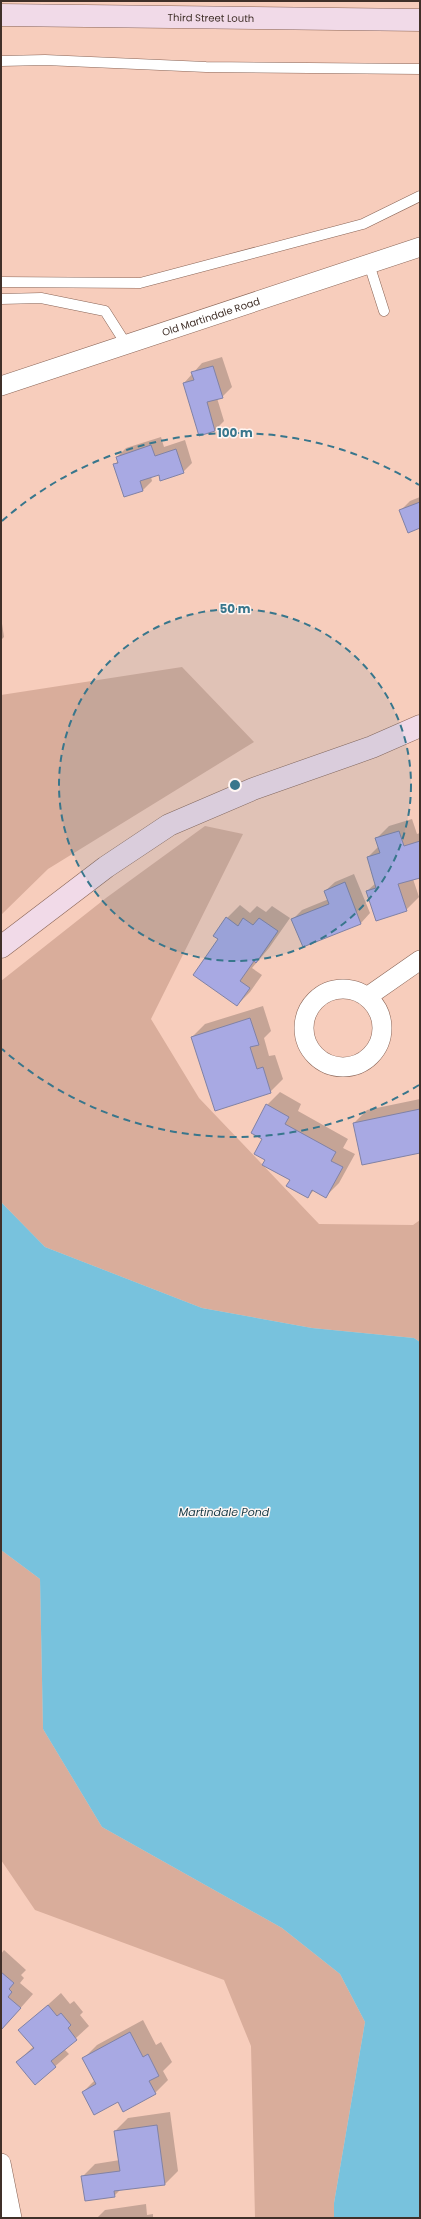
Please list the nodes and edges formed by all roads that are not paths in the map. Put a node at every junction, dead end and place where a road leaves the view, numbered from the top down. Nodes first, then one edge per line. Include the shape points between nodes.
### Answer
1 (1, 15) edge
2 (420, 20) edge
3 (1, 61) edge
4 (420, 69) edge
5 (420, 196) edge
6 (420, 247) edge
7 (369, 264) junction
8 (1, 282) edge
9 (1, 298) edge
10 (384, 311) dead end
11 (126, 344) junction
12 (1, 386) edge
13 (420, 726) edge
14 (1, 947) edge
15 (420, 960) edge
16 (366, 997) junction
17 (1, 2163) edge
18 (12, 2218) edge

1 - 2 main road, Third Street Louth
3 - 4 lane via 45,60 200,67
5 - 8 lane via 363,224 140,283
6 - 7 street, Old Martindale Road
7 - 10 lane
7 - 11 street, Old Martindale Road
9 - 11 lane via 41,298 105,311
11 - 12 street, Old Martindale Road
13 - 14 main road via 372,747 253,789 169,825 106,867
15 - 16 street
16 - 16 street via 375,1006 381,1018 379,1043 372,1054 363,1062 351,1066 338,1066 315,1055 308,1044 305,1026 310,1007 330,991 355,991
17 - 18 street

